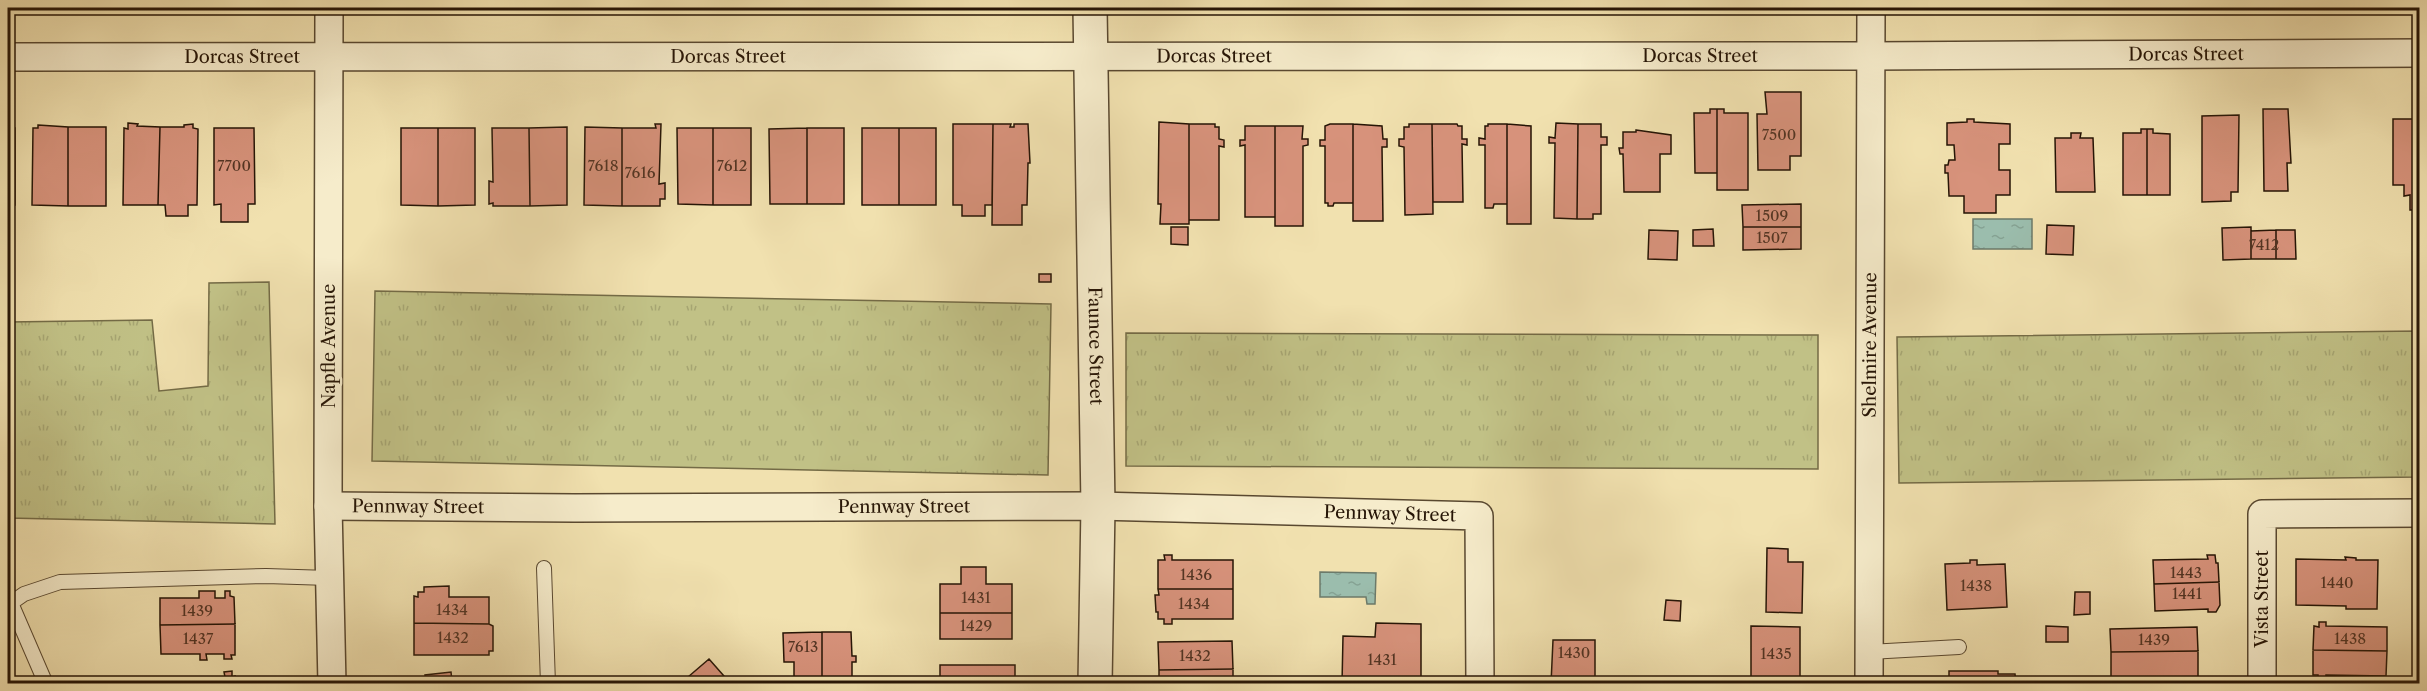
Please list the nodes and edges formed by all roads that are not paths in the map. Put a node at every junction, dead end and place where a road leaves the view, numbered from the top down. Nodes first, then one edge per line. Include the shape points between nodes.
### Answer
1 (329, 8) edge
2 (1090, 8) edge
3 (1871, 8) edge
4 (2420, 53) edge
5 (1872, 56) junction
6 (8, 57) edge
7 (330, 57) junction
8 (1089, 57) junction
9 (328, 506) junction
10 (1098, 506) junction
11 (2420, 513) edge
12 (544, 568) dead end
13 (329, 578) junction
14 (1959, 647) dead end
15 (1869, 652) junction
16 (46, 684) edge
17 (332, 684) edge
18 (548, 684) edge
19 (1095, 684) edge
20 (1480, 684) edge
21 (1869, 684) edge
22 (2262, 684) edge

1 - 7 street, Napfle Avenue
2 - 8 street, Faunce Street
3 - 5 street, Shelmire Avenue
4 - 5 street, Dorcas Street
5 - 8 street, Dorcas Street
5 - 15 street, Shelmire Avenue
6 - 7 street, Dorcas Street
7 - 8 street, Dorcas Street
7 - 9 street, Napfle Avenue
8 - 10 street, Faunce Street
9 - 10 street, Pennway Street
9 - 13 street, Napfle Avenue
10 - 19 street, Faunce Street
10 - 20 street, Pennway Street via 1479,516
11 - 22 street, Vista Street via 2262,513
12 - 18 lane
13 - 16 lane via 60,582 24,594 11,603
13 - 17 street, Napfle Avenue
14 - 15 lane
15 - 21 street, Shelmire Avenue

